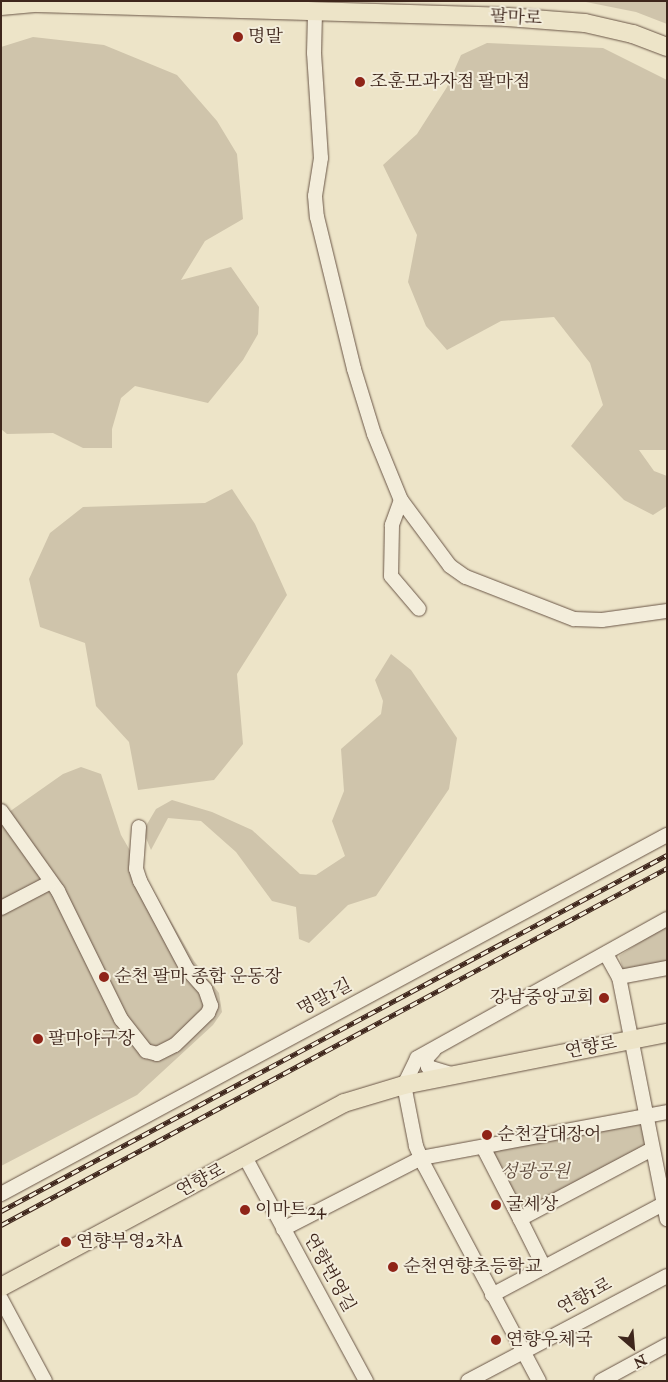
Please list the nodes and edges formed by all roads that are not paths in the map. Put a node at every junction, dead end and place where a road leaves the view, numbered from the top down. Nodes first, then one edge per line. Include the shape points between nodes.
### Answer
1 (1, 6) edge
2 (337, 7) edge
3 (315, 13) junction
4 (667, 47) edge
5 (401, 500) junction
6 (419, 609) dead end
7 (667, 611) edge
8 (1, 811) edge
9 (138, 827) dead end
10 (667, 836) edge
11 (51, 882) junction
12 (1, 908) edge
13 (667, 919) edge
14 (606, 954) junction
15 (667, 968) edge
16 (619, 977) junction
17 (667, 1033) edge
18 (630, 1040) junction
19 (435, 1048) junction
20 (457, 1075) junction
21 (404, 1085) junction
22 (667, 1112) edge
23 (646, 1117) junction
24 (483, 1147) junction
25 (652, 1150) junction
26 (245, 1157) junction
27 (421, 1158) junction
28 (1, 1194) edge
29 (663, 1204) junction
30 (520, 1219) junction
31 (667, 1219) edge
32 (283, 1229) junction
33 (544, 1267) junction
34 (667, 1276) edge
35 (1, 1287) edge
36 (492, 1295) junction
37 (1, 1298) edge
38 (667, 1345) edge
39 (522, 1351) junction
40 (45, 1381) edge
41 (366, 1381) edge
42 (468, 1381) edge
43 (539, 1381) edge
44 (601, 1381) edge

1 - 3 main road, 팔마로 via 37,3
2 - 3 main road, 팔마로
2 - 4 main road, 팔마로 via 555,20 613,29
3 - 5 street via 314,53 321,158 315,196 317,217 354,369 374,434
5 - 6 street via 392,525 391,576
5 - 7 street via 450,566 466,577 574,619 602,620
8 - 11 street
9 - 11 street via 136,868 140,881 187,969 210,1001 208,1013 163,1053 146,1051 121,1019
10 - 28 street, 명말1길
11 - 12 street
13 - 14 street
14 - 16 street, 연향로
14 - 19 street
15 - 16 street
16 - 18 street, 연향로
17 - 18 main road, 연향로
18 - 20 main road, 연향로
18 - 23 street
19 - 20 street via 426,1059 428,1067
19 - 21 street via 413,1062
20 - 21 main road, 연향로
21 - 26 main road, 연향로 via 344,1103
21 - 27 street
22 - 23 street
23 - 24 street
23 - 25 street
24 - 27 street
24 - 30 street
25 - 29 street
25 - 30 street
26 - 32 street, 연향번영길
26 - 35 main road, 연향로
27 - 32 street
27 - 36 street
29 - 31 street
29 - 33 street
30 - 33 street
32 - 41 street, 연향번영길
33 - 36 street
34 - 39 street, 연향1로
36 - 39 street
37 - 40 street
38 - 44 street
39 - 42 street, 연향1로
39 - 43 street

